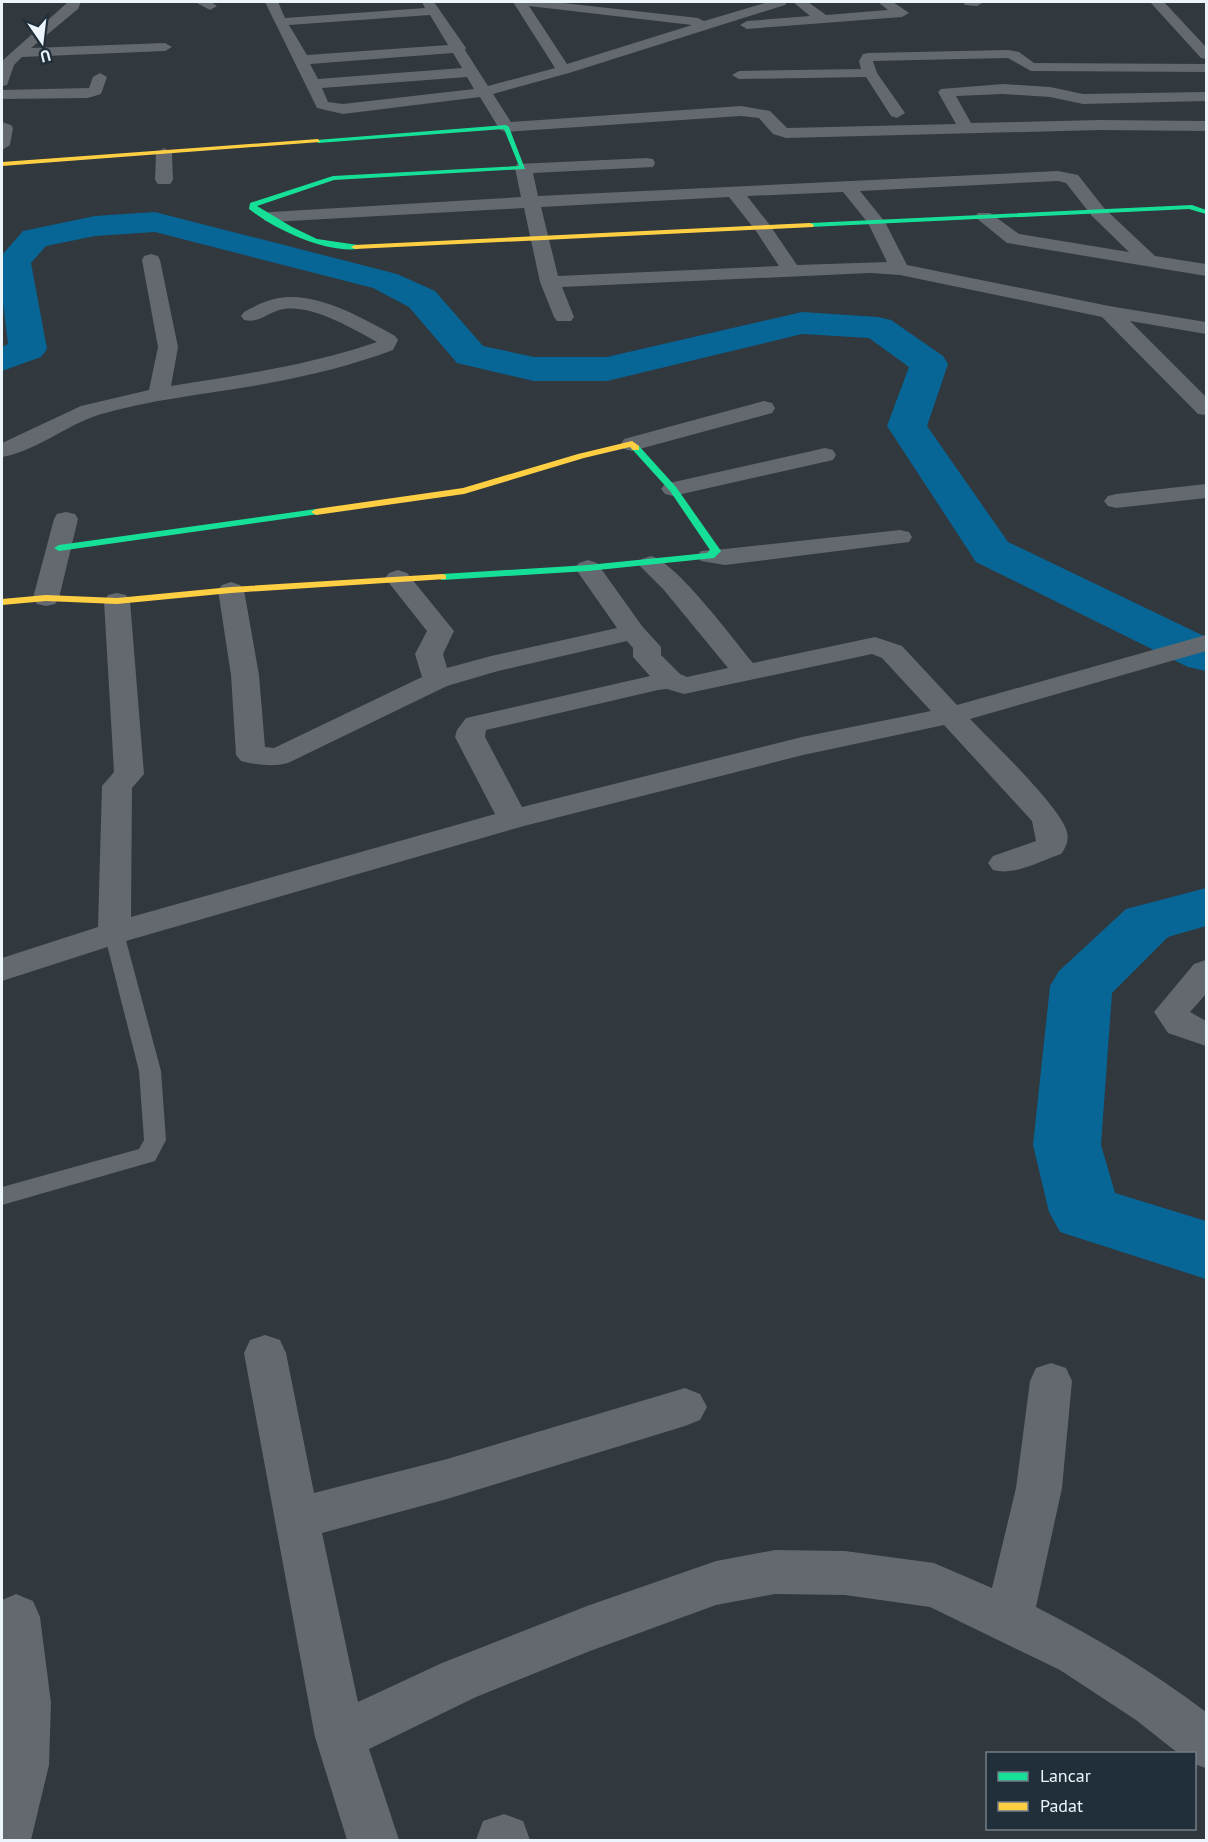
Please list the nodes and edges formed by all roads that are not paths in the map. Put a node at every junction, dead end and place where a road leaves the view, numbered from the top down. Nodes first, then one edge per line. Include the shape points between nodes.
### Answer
1 (74, 2) edge
2 (519, 2) edge
3 (524, 2) edge
4 (780, 2) edge
5 (800, 2) edge
6 (885, 2) edge
7 (970, 2) edge
8 (977, 2) edge
9 (1157, 2) edge
10 (276, 3) edge
11 (430, 6) edge
12 (687, 7) dead end
13 (823, 19) junction
14 (280, 22) junction
15 (709, 24) junction
16 (40, 32) junction
17 (64, 32) dead end
18 (1206, 33) edge
19 (1187, 34) junction
20 (165, 47) dead end
21 (459, 48) junction
22 (18, 53) junction
23 (1206, 55) edge
24 (302, 60) junction
25 (994, 64) dead end
26 (1206, 68) edge
27 (564, 70) junction
28 (869, 70) junction
29 (473, 72) junction
30 (739, 75) dead end
31 (100, 77) dead end
32 (2, 82) edge
33 (313, 84) junction
34 (484, 92) junction
35 (883, 92) junction
36 (862, 93) dead end
37 (2, 94) edge
38 (1206, 97) edge
39 (876, 113) dead end
40 (897, 113) junction
41 (764, 114) junction
42 (787, 114) dead end
43 (1206, 126) edge
44 (2, 127) edge
45 (506, 127) junction
46 (966, 128) junction
47 (908, 131) junction
48 (2, 145) edge
49 (164, 153) junction
50 (647, 163) dead end
51 (2, 164) edge
52 (523, 168) junction
53 (164, 180) dead end
54 (848, 187) junction
55 (734, 192) junction
56 (529, 202) junction
57 (1098, 212) junction
58 (1206, 212) edge
59 (984, 217) junction
60 (271, 218) junction
61 (876, 222) junction
62 (763, 228) junction
63 (539, 240) junction
64 (151, 260) dead end
65 (1148, 260) junction
66 (900, 269) junction
67 (791, 270) junction
68 (1206, 270) edge
69 (550, 282) junction
70 (1109, 312) junction
71 (251, 316) dead end
72 (564, 317) dead end
73 (1206, 328) edge
74 (159, 394) junction
75 (764, 408) dead end
76 (1206, 409) edge
77 (632, 444) junction
78 (2, 450) edge
79 (825, 455) dead end
80 (673, 489) junction
81 (1206, 491) edge
82 (1116, 501) dead end
83 (66, 519) dead end
84 (900, 537) dead end
85 (59, 548) junction
86 (710, 556) junction
87 (651, 564) junction
88 (588, 568) junction
89 (398, 578) junction
90 (231, 590) junction
91 (45, 598) junction
92 (117, 601) junction
93 (2, 602) edge
94 (633, 632) junction
95 (1206, 643) edge
96 (747, 673) junction
97 (437, 680) junction
98 (670, 680) junction
99 (948, 715) junction
100 (513, 819) junction
101 (1004, 863) dead end
102 (114, 933) junction
103 (2, 970) edge
104 (1206, 972) edge
105 (1206, 1034) edge
106 (2, 1196) edge
107 (266, 1353) dead end
108 (1051, 1381) dead end
109 (685, 1407) dead end
110 (296, 1519) junction
111 (16, 1617) dead end
112 (1008, 1619) junction
113 (340, 1737) junction
114 (1206, 1743) edge
115 (5, 1840) edge
116 (373, 1840) edge

1 - 16 street
2 - 27 street
3 - 15 street
4 - 15 street
5 - 13 street
6 - 13 street via 902,13
7 - 8 street
9 - 19 street
10 - 14 street
11 - 14 street
11 - 21 street via 439,29
12 - 15 street
13 - 15 street via 741,26
14 - 24 street via 298,38
15 - 27 street
16 - 17 street
16 - 22 street
18 - 19 street
19 - 23 street
20 - 22 street
21 - 24 street
21 - 29 street
22 - 32 street via 7,64
24 - 33 street
25 - 28 street
26 - 28 street via 1031,67 1008,54 872,56 866,58
27 - 34 street
28 - 30 street
28 - 35 street
29 - 33 street
29 - 34 street
31 - 37 street via 96,91 88,93
33 - 34 street via 322,105 330,109
34 - 45 street
35 - 36 street
35 - 40 street
38 - 46 street via 1083,99 1003,89 946,92
39 - 40 street
40 - 47 street
41 - 42 street
41 - 45 street via 587,114
41 - 47 street via 779,131 786,133
43 - 46 street
44 - 48 street
45 - 49 street
45 - 52 street
46 - 47 street
49 - 51 street
49 - 53 street
50 - 52 street
52 - 56 street
52 - 60 street via 333,178 253,205 253,209
54 - 55 street
54 - 57 street via 1058,176 1072,179
54 - 61 street
55 - 56 street
55 - 62 street
56 - 60 street
56 - 63 street
57 - 58 street via 1189,207
57 - 59 street
57 - 65 street
59 - 61 street
59 - 65 street via 1013,239
60 - 63 street via 340,248
61 - 62 street
61 - 66 street
62 - 63 street
62 - 67 street
63 - 69 street
64 - 74 street via 168,347
65 - 68 street
66 - 67 street
66 - 70 street
67 - 69 street
69 - 72 street
70 - 73 street
70 - 76 street
71 - 74 street via 278,304 296,305 352,320 388,340 386,346 340,362
74 - 78 street via 89,411
75 - 77 street
77 - 80 street
77 - 85 street via 464,491
79 - 80 street
80 - 86 street via 715,547
81 - 82 street
83 - 85 street
84 - 86 street
85 - 91 street
86 - 87 street
87 - 88 street
87 - 96 street
88 - 89 street
88 - 94 street
89 - 90 street
89 - 97 street via 441,631 429,654
90 - 92 street
90 - 97 street via 245,675 251,755 278,757
91 - 92 street
91 - 93 street
92 - 102 street via 129,774 117,786
94 - 97 street
94 - 98 street via 647,647 647,657
95 - 99 street
96 - 98 street via 684,687
96 - 99 street via 875,645 892,652
98 - 100 street via 476,724 470,737
99 - 100 street via 802,746
99 - 101 street via 1051,827 1050,847
100 - 102 street
102 - 103 street
102 - 106 lane via 150,1071 155,1140 147,1155
104 - 105 street via 1171,1012 1180,1024
107 - 110 street
108 - 112 street via 1039,1488
109 - 110 street via 447,1479
110 - 113 street
111 - 115 street via 26,1703 23,1765
112 - 113 street via 934,1585 845,1573 775,1572 716,1584 587,1629 459,1680
112 - 114 street via 1077,1653 1154,1703
113 - 116 street

